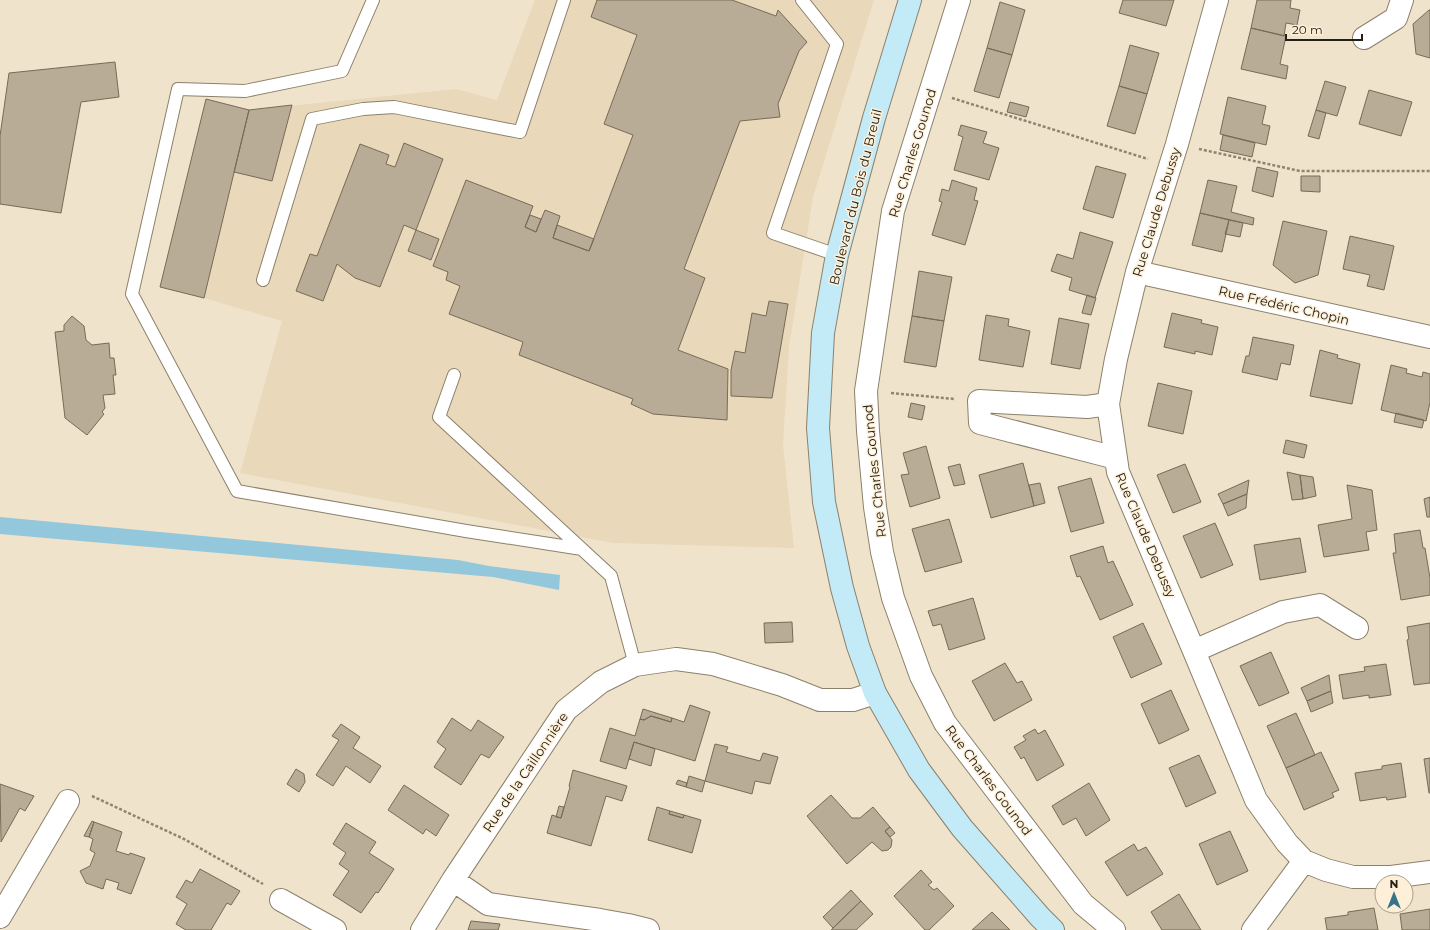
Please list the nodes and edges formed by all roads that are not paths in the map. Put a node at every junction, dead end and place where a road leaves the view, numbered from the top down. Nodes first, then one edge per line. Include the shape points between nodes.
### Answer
1 (373, 0) edge
2 (564, 0) edge
3 (802, 0) edge
4 (910, 0) edge
5 (959, 0) edge
6 (1217, 0) edge
7 (1402, 0) edge
8 (1364, 38) dead end
9 (837, 255) junction
10 (1137, 272) junction
11 (263, 280) dead end
12 (1430, 337) edge
13 (454, 375) dead end
14 (1108, 404) junction
15 (1116, 458) junction
16 (582, 549) junction
17 (1357, 628) dead end
18 (1194, 651) junction
19 (636, 665) junction
20 (875, 693) junction
21 (68, 801) road end
22 (1304, 860) junction
23 (1430, 872) edge
24 (453, 880) junction
25 (282, 900) road end
26 (0, 917) edge
27 (335, 930) edge
28 (422, 930) edge
29 (648, 930) edge
30 (1053, 930) edge
31 (1114, 930) edge
32 (1253, 930) edge

1 - 16 lane via 342,71 245,91 178,88 132,294 237,491
2 - 11 lane via 520,132 394,107 363,109 312,119
3 - 9 lane via 837,44 773,233
4 - 9 main road, Boulevard du Bois du Breuil via 874,118
5 - 31 street, Rue Charles Gounod via 893,211 866,391 875,507 882,552 893,598 921,676 946,723 1083,904
6 - 10 street, Rue Claude Debussy via 1171,166
7 - 8 street via 1396,18
9 - 20 main road, Boulevard du Bois du Breuil via 823,333 818,428 824,502 842,588 858,646
10 - 12 street, Rue Frédéric Chopin
10 - 14 street, Rue Claude Debussy via 1116,358
13 - 16 lane via 439,417
14 - 15 street, Rue Claude Debussy
14 - 15 street via 1087,407 979,401 980,423
15 - 18 street, Rue Claude Debussy via 1118,472
16 - 19 lane via 611,576
17 - 18 street via 1320,605 1283,612
18 - 22 street, Rue Claude Debussy via 1256,800 1287,843
19 - 20 street, Rue de la Caillonnière via 676,659 713,664 820,700 853,700
19 - 24 street, Rue de la Caillonnière via 601,682 566,710
20 - 30 main road, Boulevard du Bois du Breuil via 919,770 962,828
21 - 26 street
22 - 23 street via 1326,870 1353,877 1391,877
22 - 32 street
24 - 28 street, Rue de la Caillonnière
24 - 29 street via 488,904 600,920
25 - 27 street

